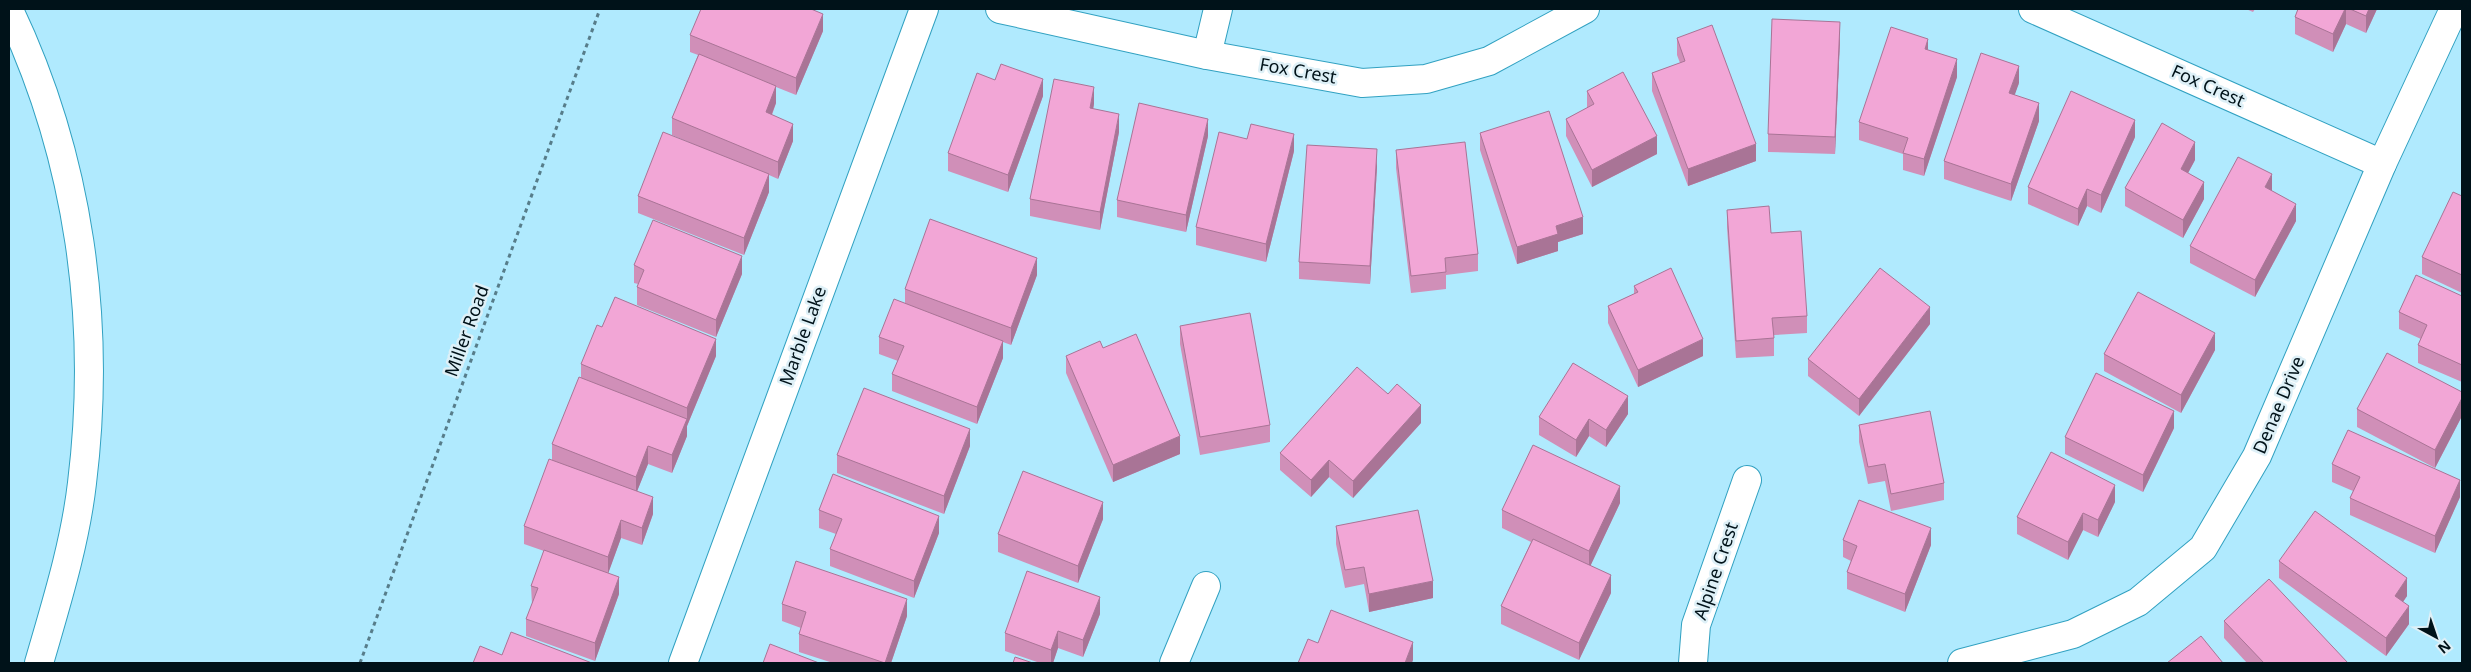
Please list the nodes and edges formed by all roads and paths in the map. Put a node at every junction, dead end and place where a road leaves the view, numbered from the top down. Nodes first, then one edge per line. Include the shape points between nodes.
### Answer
1 (600, 9) edge
2 (924, 9) edge
3 (1000, 9) edge
4 (1218, 9) edge
5 (1585, 9) edge
6 (2034, 9) edge
7 (2454, 9) edge
8 (9, 10) edge
9 (1207, 55) junction
10 (2382, 164) junction
11 (1747, 480) dead end
12 (1206, 586) dead end
13 (39, 663) edge
14 (360, 663) edge
15 (683, 663) edge
16 (1174, 663) edge
17 (1693, 663) edge
18 (1962, 663) edge

1 - 14 path, Miller Road
2 - 15 street, Marble Lake
3 - 9 street, Fox Crest
4 - 9 street
5 - 9 street, Fox Crest via 1489,61 1426,79 1362,83
6 - 10 street, Fox Crest
7 - 10 street, Denae Drive
8 - 13 street via 22,37 61,147 79,231 89,316 90,401 82,484 64,578
10 - 18 street, Denae Drive via 2258,456 2203,548 2138,602 2073,634
11 - 17 street, Alpine Crest via 1696,625
12 - 16 street

